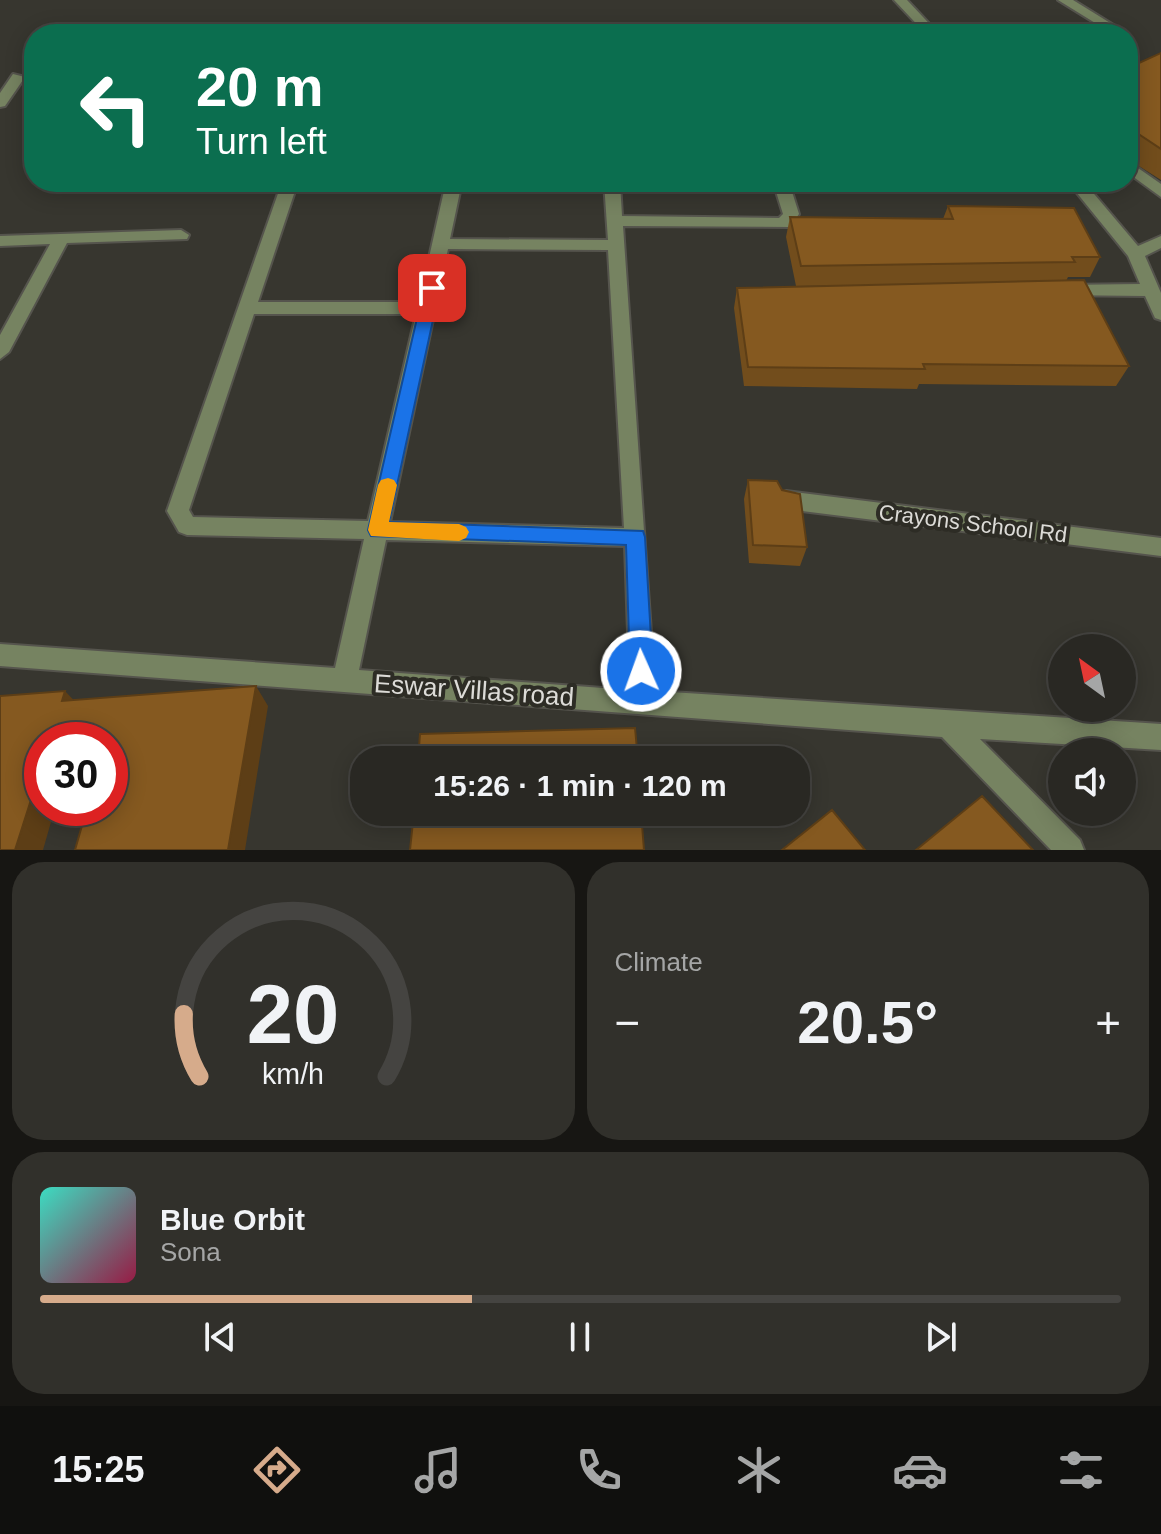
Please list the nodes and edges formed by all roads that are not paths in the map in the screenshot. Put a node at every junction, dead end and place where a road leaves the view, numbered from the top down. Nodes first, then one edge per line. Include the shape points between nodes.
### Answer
1 (1064, 0) edge
2 (903, 1) edge
3 (924, 24) edge
4 (1105, 24) edge
5 (18, 77) dead end
6 (0, 103) edge
7 (1138, 174) edge
8 (287, 192) edge
9 (452, 192) edge
10 (613, 192) edge
11 (784, 192) edge
12 (1084, 192) edge
13 (1161, 192) edge
14 (615, 221) junction
15 (181, 235) dead end
16 (61, 238) junction
17 (0, 241) edge
18 (1161, 241) edge
19 (441, 244) junction
20 (616, 245) junction
21 (1136, 254) junction
22 (1151, 290) junction
23 (1047, 292) edge
24 (247, 308) junction
25 (427, 308) junction
26 (1161, 314) edge
27 (0, 352) edge
28 (786, 500) edge
29 (378, 530) junction
30 (635, 537) junction
31 (1161, 547) edge
32 (0, 655) edge
33 (344, 682) junction
34 (643, 702) junction
35 (948, 725) junction
36 (1161, 737) edge
37 (1070, 850) edge

1 - 4 street
2 - 3 street
5 - 6 street
7 - 13 street
8 - 24 street
9 - 19 street
10 - 14 street
11 - 14 street via 791,214 784,223
12 - 21 street
14 - 20 street
15 - 16 street
16 - 17 street
16 - 27 street
18 - 21 street
19 - 20 street
19 - 25 street
20 - 30 street
21 - 22 street
22 - 23 street
22 - 26 street
24 - 25 street
24 - 29 street via 178,511 187,526
25 - 29 street
28 - 31 street, Crayons School Rd
29 - 30 street
29 - 33 street
30 - 34 street
32 - 33 street, Eswar Villas road
33 - 34 street, Eswar Villas road
34 - 35 street, Eswar Villas road
35 - 36 street, Eswar Villas road
35 - 37 street

